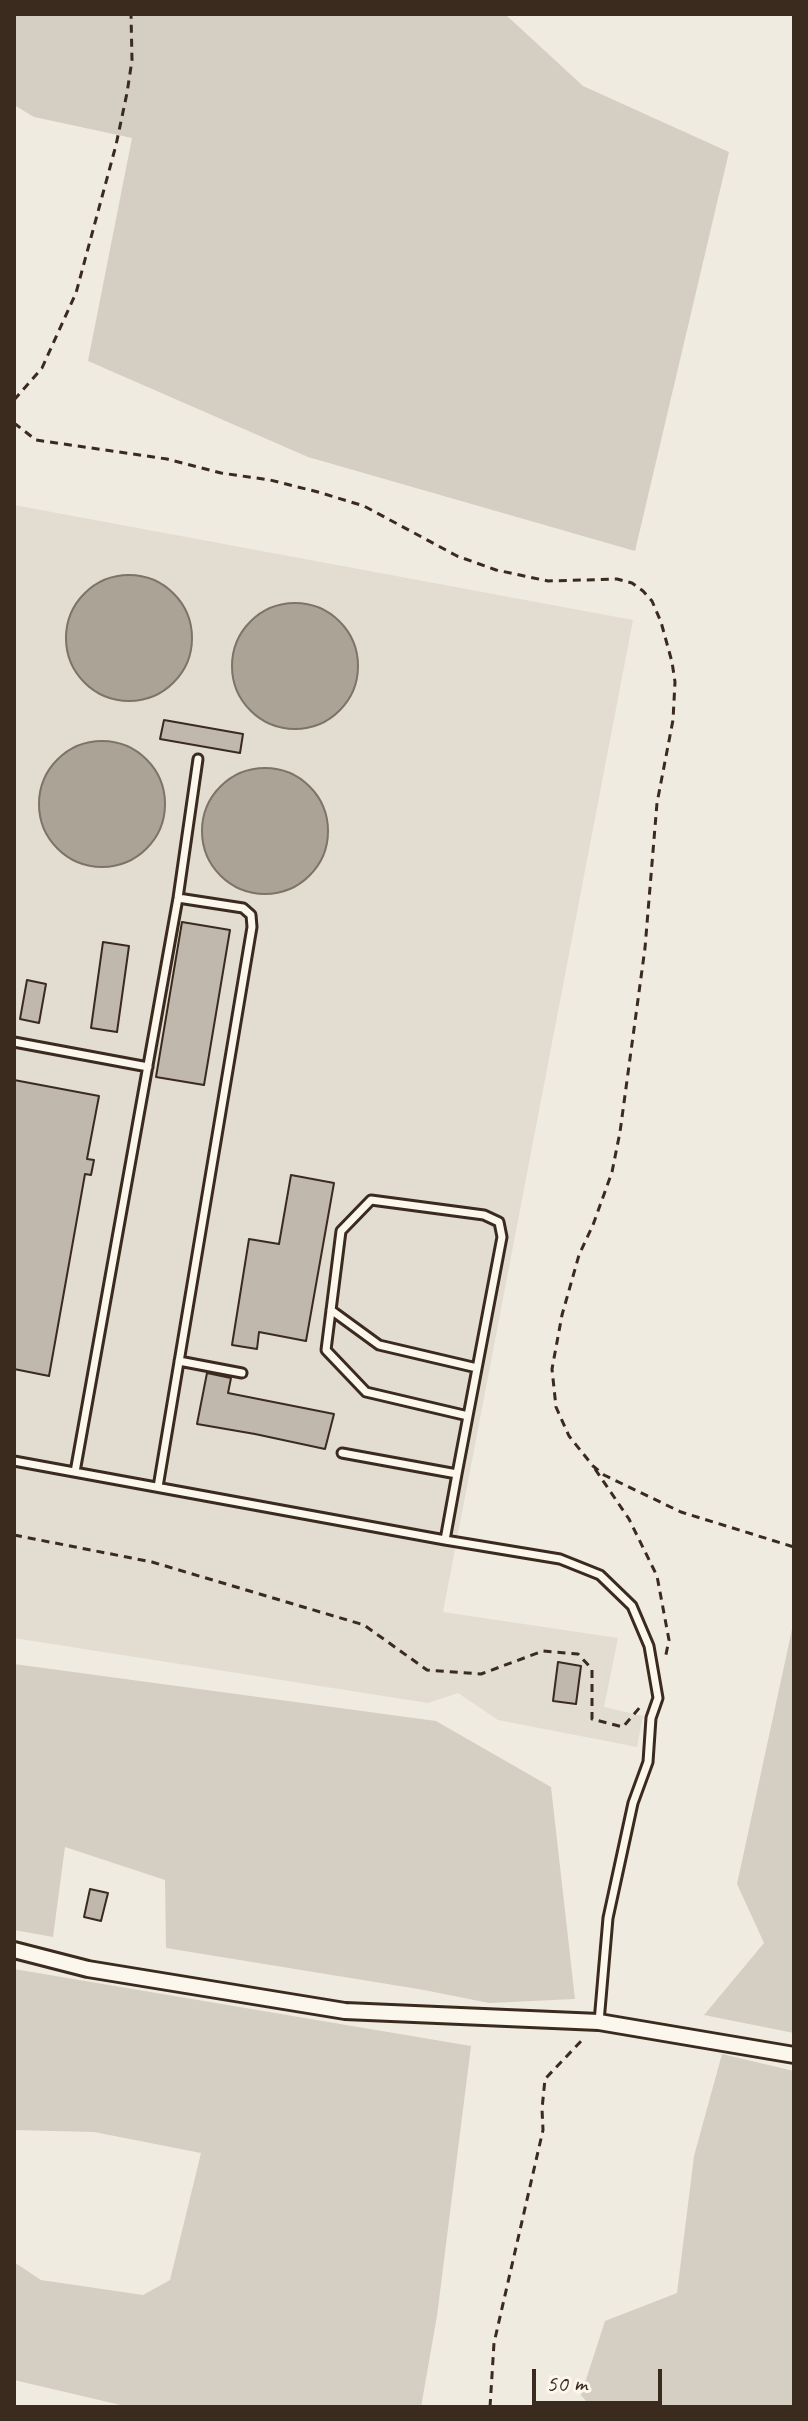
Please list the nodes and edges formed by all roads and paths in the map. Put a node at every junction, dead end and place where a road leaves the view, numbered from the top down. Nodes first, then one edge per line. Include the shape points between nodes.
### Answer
1 (131, 14) edge
2 (14, 400) edge
3 (14, 423) edge
4 (198, 759) dead end
5 (178, 898) junction
6 (14, 1042) edge
7 (148, 1067) junction
8 (331, 1310) junction
9 (179, 1361) junction
10 (477, 1368) junction
11 (242, 1373) dead end
12 (468, 1416) junction
13 (342, 1453) dead end
14 (14, 1461) edge
15 (593, 1466) junction
16 (75, 1472) junction
17 (457, 1474) junction
18 (158, 1487) junction
19 (14, 1535) edge
20 (445, 1540) junction
21 (794, 1547) edge
22 (663, 1669) dead end
23 (658, 1698) junction
24 (14, 1950) edge
25 (599, 2022) junction
26 (794, 2055) edge
27 (490, 2407) edge

1 - 2 path via 127,93 76,293 42,368
3 - 15 path via 36,440 167,459 318,492 364,506 457,556 496,570 548,581 617,579 632,583 652,601 668,641 675,682 631,1059 612,1172 579,1255 552,1369 564,1427
4 - 5 lane
5 - 7 lane
5 - 9 lane via 243,908 251,915 252,927
6 - 7 lane
7 - 16 lane
8 - 10 lane via 379,1345
8 - 10 lane via 341,1231 371,1200 484,1215 499,1222 502,1237
8 - 12 lane via 326,1350 366,1392
9 - 11 lane
9 - 18 lane
10 - 12 lane
12 - 17 lane
13 - 17 lane
14 - 16 lane
15 - 21 path via 681,1512
15 - 22 path via 629,1519 657,1576 669,1640
16 - 18 lane
17 - 20 lane
18 - 20 lane
19 - 23 path via 152,1562 364,1625 427,1670 481,1674 543,1651 578,1654 592,1669 592,1719 623,1727 645,1701
20 - 23 lane via 560,1559 600,1575 632,1606 649,1646
23 - 25 lane via 648,1762 633,1803 608,1918
24 - 25 street via 88,1969 345,2011
25 - 26 street
25 - 27 path via 545,2079 543,2130 494,2343

